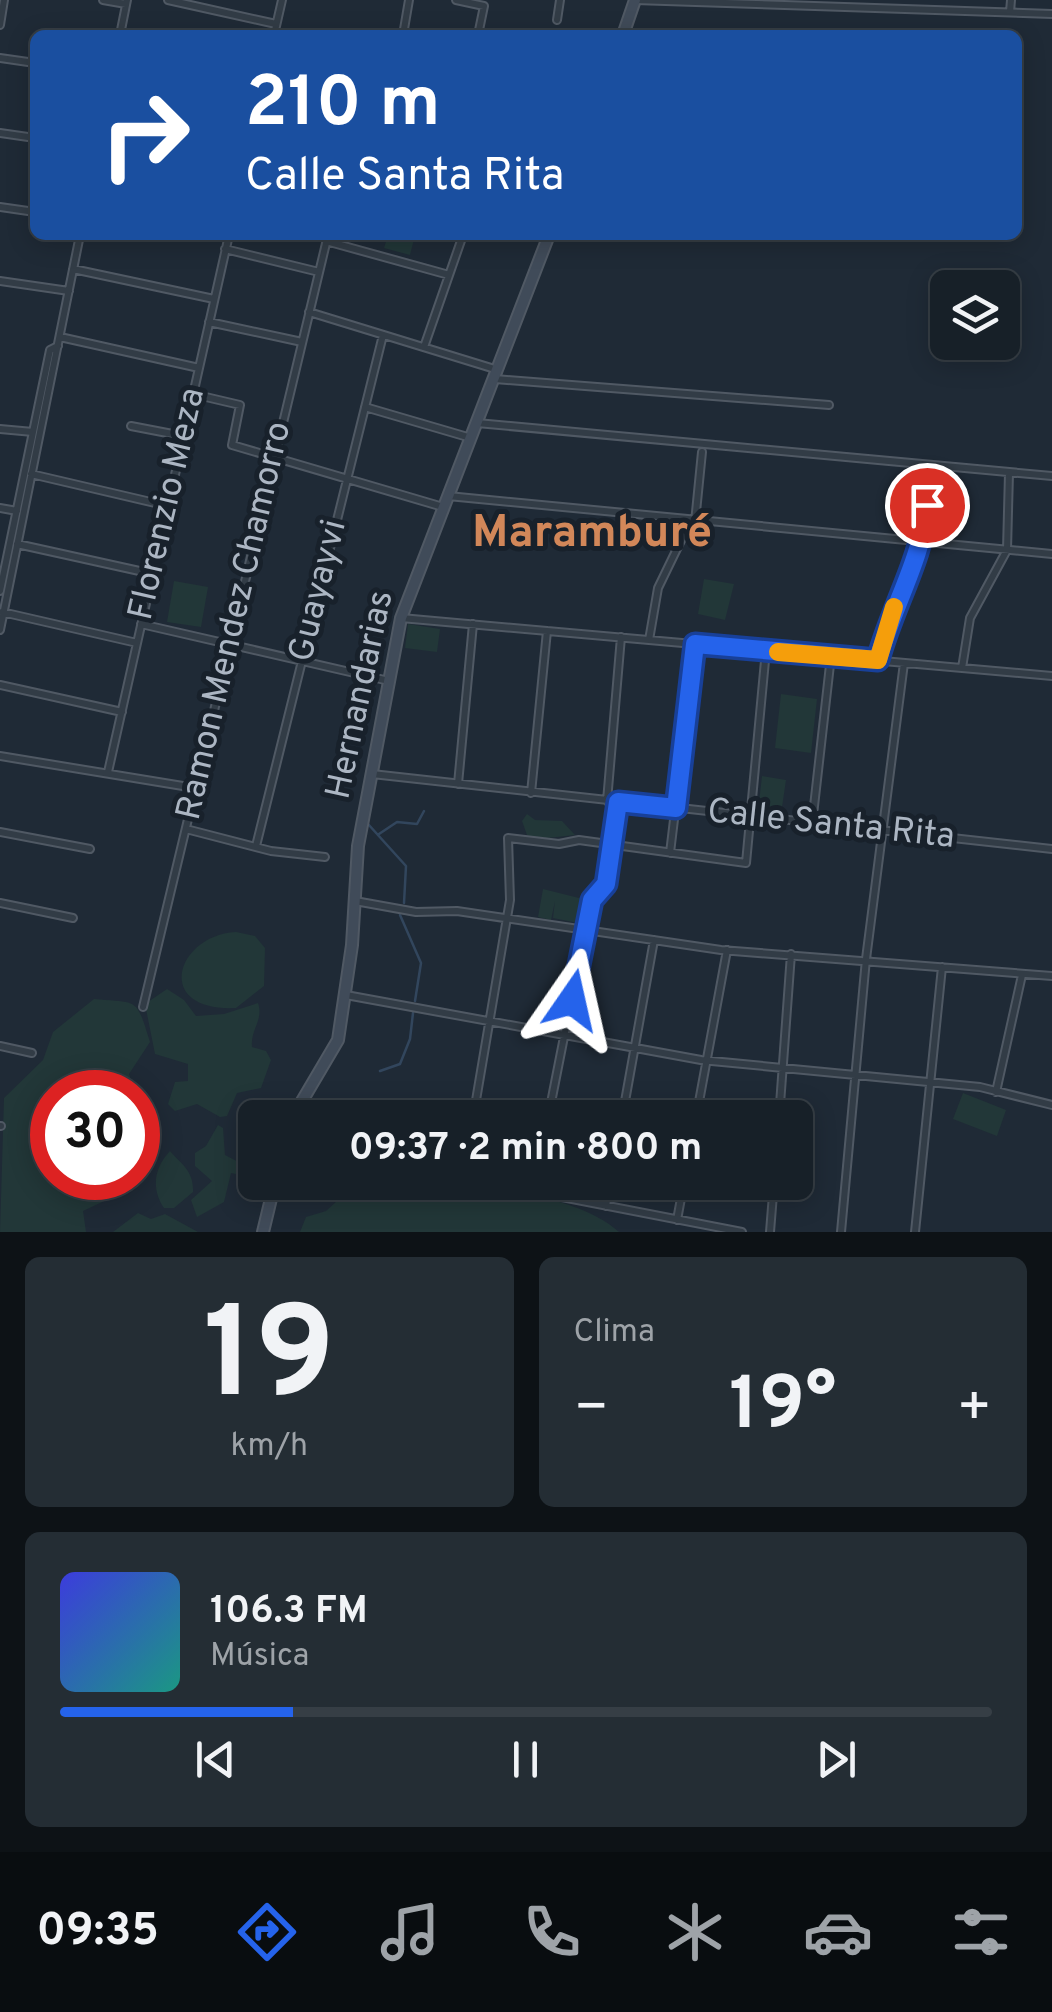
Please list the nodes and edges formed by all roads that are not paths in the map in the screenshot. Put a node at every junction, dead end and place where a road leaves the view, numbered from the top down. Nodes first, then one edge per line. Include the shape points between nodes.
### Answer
1 (4, 0) edge
2 (103, 0) edge
3 (168, 0) edge
4 (282, 0) edge
5 (408, 0) edge
6 (456, 0) edge
7 (560, 0) edge
8 (635, 0) edge
9 (936, 0) edge
10 (1012, 0) edge
11 (712, 1) edge
12 (126, 2) edge
13 (786, 2) edge
14 (481, 3) edge
15 (861, 4) edge
16 (935, 10) junction
17 (1010, 12) junction
18 (1052, 14) edge
19 (557, 20) dead end
20 (276, 24) junction
21 (0, 26) edge
22 (121, 30) edge
23 (275, 30) edge
24 (403, 30) edge
25 (478, 30) edge
26 (625, 30) edge
27 (0, 58) edge
28 (30, 63) edge
29 (0, 133) edge
30 (30, 137) edge
31 (0, 207) edge
32 (30, 211) edge
33 (79, 240) edge
34 (228, 240) edge
35 (327, 240) edge
36 (334, 240) edge
37 (461, 240) edge
38 (547, 240) edge
39 (226, 249) junction
40 (73, 269) junction
41 (319, 272) junction
42 (449, 275) junction
43 (0, 281) edge
44 (69, 290) junction
45 (214, 299) junction
46 (309, 312) junction
47 (209, 322) junction
48 (383, 335) junction
49 (60, 337) junction
50 (302, 342) junction
51 (58, 346) junction
52 (424, 348) junction
53 (199, 368) junction
54 (496, 375) junction
55 (193, 394) junction
56 (828, 406) dead end
57 (365, 407) junction
58 (477, 423) junction
59 (131, 426) dead end
60 (0, 428) edge
61 (33, 432) junction
62 (184, 436) junction
63 (471, 438) junction
64 (702, 452) dead end
65 (274, 458) junction
66 (930, 466) junction
67 (1009, 472) junction
68 (29, 474) junction
69 (1052, 476) edge
70 (347, 479) junction
71 (446, 502) junction
72 (168, 506) junction
73 (0, 508) edge
74 (16, 511) junction
75 (693, 522) junction
76 (14, 544) junction
77 (924, 544) junction
78 (1008, 550) junction
79 (1052, 554) edge
80 (152, 574) junction
81 (1, 585) edge
82 (2, 612) edge
83 (401, 618) junction
84 (141, 624) junction
85 (474, 624) junction
86 (0, 630) edge
87 (547, 631) junction
88 (622, 638) junction
89 (649, 640) junction
90 (137, 643) junction
91 (230, 644) junction
92 (693, 644) junction
93 (766, 650) junction
94 (831, 656) junction
95 (878, 660) junction
96 (302, 662) junction
97 (904, 663) junction
98 (962, 668) junction
99 (1052, 676) edge
100 (390, 682) junction
101 (0, 685) edge
102 (122, 712) junction
103 (0, 756) edge
104 (108, 772) junction
105 (372, 774) junction
106 (458, 784) junction
107 (195, 788) junction
108 (531, 792) junction
109 (607, 801) junction
110 (618, 802) junction
111 (676, 808) junction
112 (750, 817) junction
113 (812, 824) junction
114 (186, 828) junction
115 (884, 831) junction
116 (0, 832) edge
117 (612, 845) junction
118 (256, 846) junction
119 (90, 849) dead end
120 (1052, 850) edge
121 (670, 853) junction
122 (326, 857) dead end
123 (354, 901) junction
124 (0, 902) edge
125 (74, 918) dead end
126 (508, 919) junction
127 (586, 930) junction
128 (654, 940) junction
129 (727, 950) junction
130 (791, 954) junction
131 (866, 959) junction
132 (942, 967) junction
133 (1022, 974) junction
134 (1052, 976) edge
135 (346, 995) junction
136 (143, 1006) dead end
137 (490, 1021) junction
138 (565, 1035) junction
139 (0, 1046) edge
140 (634, 1048) junction
141 (32, 1053) dead end
142 (706, 1061) junction
143 (782, 1068) junction
144 (856, 1075) junction
145 (931, 1082) junction
146 (996, 1092) junction
147 (300, 1100) edge
148 (476, 1100) edge
149 (552, 1100) edge
150 (625, 1100) edge
151 (699, 1100) edge
152 (780, 1100) edge
153 (1052, 1106) edge
154 (270, 1200) edge
155 (575, 1200) edge
156 (607, 1200) edge
157 (681, 1200) edge
158 (773, 1200) edge
159 (606, 1206) junction
160 (677, 1220) junction
161 (262, 1232) edge
162 (742, 1232) edge
163 (770, 1232) edge
164 (841, 1232) edge
165 (915, 1232) edge

1 - 21 street
2 - 12 street
3 - 20 street
4 - 20 street
5 - 24 street
6 - 14 street
7 - 19 street
8 - 11 street
8 - 26 street
9 - 16 street
10 - 17 street
11 - 13 street
12 - 22 street
13 - 15 street
14 - 25 street
15 - 16 street
16 - 17 street
17 - 18 street
20 - 23 street
27 - 28 street
29 - 30 street
31 - 32 street
33 - 40 street
34 - 39 street, Florenzio Meza
35 - 41 street, Ramon Mendez Chamorro
36 - 42 street
37 - 42 street
38 - 54 street, Hernandarias
39 - 41 street
39 - 45 street, Florenzio Meza
40 - 44 street
40 - 45 street
41 - 46 street, Ramon Mendez Chamorro
42 - 52 street
43 - 44 street
44 - 49 street
45 - 47 street, Florenzio Meza
46 - 48 street
46 - 50 street, Ramon Mendez Chamorro
47 - 50 street
47 - 53 street, Florenzio Meza
48 - 52 street
48 - 57 street, Guayayvi
49 - 51 street
49 - 53 street
50 - 65 street, Ramon Mendez Chamorro
51 - 61 street via 50,350
51 - 68 street
52 - 54 street
53 - 55 street, Florenzio Meza
54 - 56 street
54 - 58 street, Hernandarias
55 - 62 street, Florenzio Meza
55 - 65 street via 240,405 232,445
57 - 63 street
57 - 70 street, Guayayvi
58 - 63 street, Hernandarias
58 - 66 street
59 - 62 street
60 - 61 street
61 - 68 street
62 - 72 street, Florenzio Meza
63 - 71 street, Hernandarias
64 - 75 street
65 - 70 street
65 - 91 street, Ramon Mendez Chamorro
66 - 67 street
66 - 77 street
67 - 69 street
67 - 78 street
68 - 72 street
68 - 74 street
68 - 76 street
70 - 71 street
70 - 96 street, Guayayvi
71 - 75 street
71 - 83 street, Hernandarias
72 - 80 street, Florenzio Meza
73 - 74 street
74 - 76 street
75 - 77 street
75 - 89 street via 658,588
76 - 80 street
76 - 81 street
76 - 82 street
77 - 78 street
77 - 95 street via 896,601
78 - 79 street
78 - 98 street via 970,618
80 - 84 street, Florenzio Meza
82 - 86 street
82 - 90 street
83 - 85 street
83 - 100 street, Hernandarias
84 - 90 street, Florenzio Meza
84 - 91 street
85 - 87 street
85 - 106 street
87 - 88 street
87 - 108 street
88 - 89 street
88 - 109 street
89 - 92 street
90 - 102 street, Florenzio Meza
91 - 96 street
91 - 107 street, Ramon Mendez Chamorro
92 - 93 street
92 - 111 street
93 - 94 street
93 - 112 street
94 - 95 street
94 - 113 street
95 - 97 street
96 - 100 street
96 - 118 street, Guayayvi
97 - 98 street
97 - 115 street
98 - 99 street
100 - 105 street, Hernandarias
101 - 102 street
102 - 104 street, Florenzio Meza
103 - 104 street
104 - 107 street
105 - 106 street, Calle Santa Rita
105 - 123 street, Hernandarias
106 - 108 street, Calle Santa Rita
107 - 114 street, Ramon Mendez Chamorro
108 - 109 street, Calle Santa Rita
109 - 110 street, Calle Santa Rita
110 - 111 street, Calle Santa Rita
110 - 117 street
111 - 112 street, Calle Santa Rita
111 - 121 street
112 - 113 street, Calle Santa Rita
112 - 121 street via 746,863
113 - 115 street, Calle Santa Rita
114 - 118 street
114 - 136 street, Ramon Mendez Chamorro
115 - 120 street, Calle Santa Rita
115 - 131 street
116 - 119 street
117 - 121 street
117 - 126 street via 508,838
117 - 127 street via 606,884 593,896
118 - 122 street
123 - 126 street
123 - 135 street, Hernandarias
124 - 125 street
126 - 127 street
126 - 137 street
127 - 128 street
127 - 138 street
128 - 129 street
128 - 140 street
129 - 130 street
129 - 142 street
130 - 131 street
130 - 143 street
131 - 132 street
131 - 144 street
132 - 133 street
132 - 145 street
133 - 134 street
133 - 146 street
135 - 137 street
135 - 147 street, Hernandarias via 334,1052
137 - 138 street
137 - 148 street
138 - 140 street
138 - 149 street
139 - 141 street
140 - 142 street
140 - 150 street
142 - 143 street
142 - 151 street
143 - 144 street
143 - 152 street
144 - 145 street
144 - 164 street
145 - 146 street
145 - 165 street
146 - 153 street
154 - 161 street
155 - 159 street
156 - 159 street
157 - 160 street
158 - 163 street
159 - 160 street
160 - 162 street

